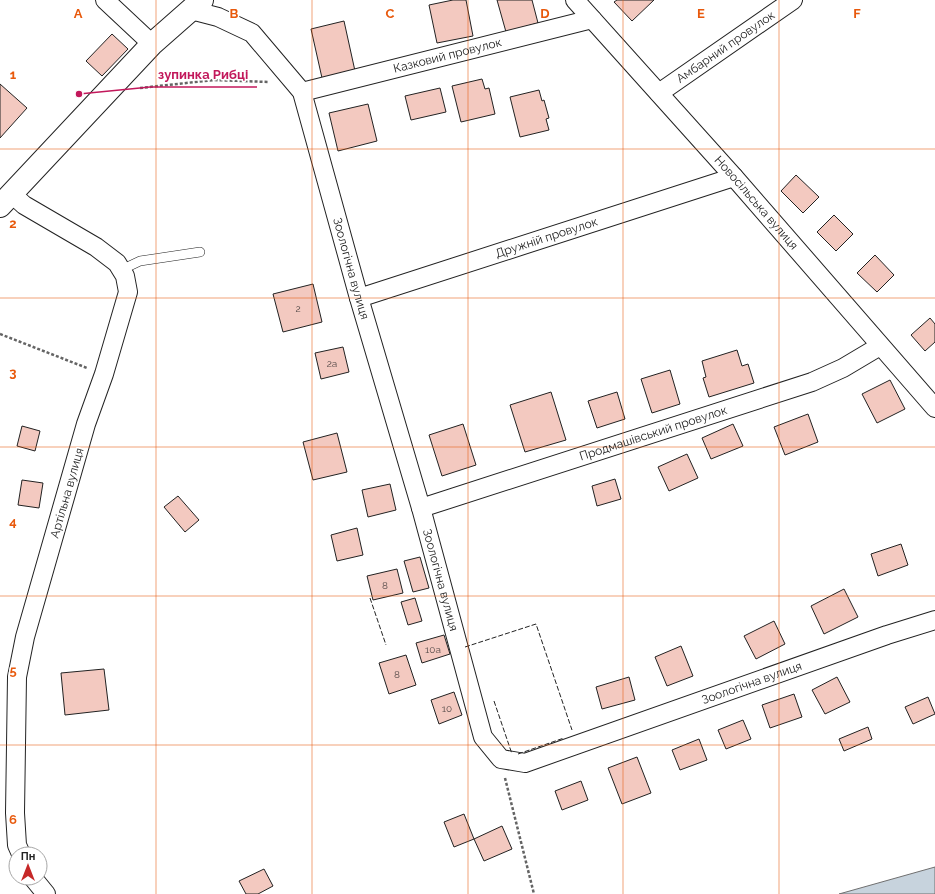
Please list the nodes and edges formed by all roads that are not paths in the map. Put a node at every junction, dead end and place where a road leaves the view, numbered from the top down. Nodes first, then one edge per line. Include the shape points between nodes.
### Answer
1 (104, 0) edge
2 (574, 0) edge
3 (793, 0) edge
4 (197, 5) edge
5 (592, 19) junction
6 (152, 44) junction
7 (302, 92) junction
8 (659, 93) junction
9 (734, 177) junction
10 (6, 200) edge
11 (200, 252) dead end
12 (121, 270) junction
13 (359, 298) junction
14 (880, 346) junction
15 (935, 408) edge
16 (421, 508) junction
17 (935, 620) edge
18 (18, 846) edge
19 (40, 886) edge
20 (46, 894) edge

1 - 6 street
2 - 5 street, Новосільська вулиця
3 - 8 street, Амбарний провулок
4 - 6 street
4 - 7 street, Зоологічна вулиця via 252,33
5 - 7 street, Казковий провулок
5 - 8 street, Новосільська вулиця
6 - 10 street
7 - 13 street, Зоологічна вулиця
8 - 9 street, Новосільська вулиця
9 - 13 street, Дружній провулок
9 - 14 street, Новосільська вулиця
10 - 12 street, Артільна вулиця via 24,205 96,247 117,263
11 - 12 lane via 140,261
12 - 18 street, Артільна вулиця via 128,292 86,424 25,637 17,677 15,813
13 - 16 street, Зоологічна вулиця
14 - 15 street, Новосільська вулиця
14 - 16 street, Продмашівський провулок via 843,368 812,382
16 - 17 street, Зоологічна вулиця via 483,737 501,759 525,763
19 - 20 street

